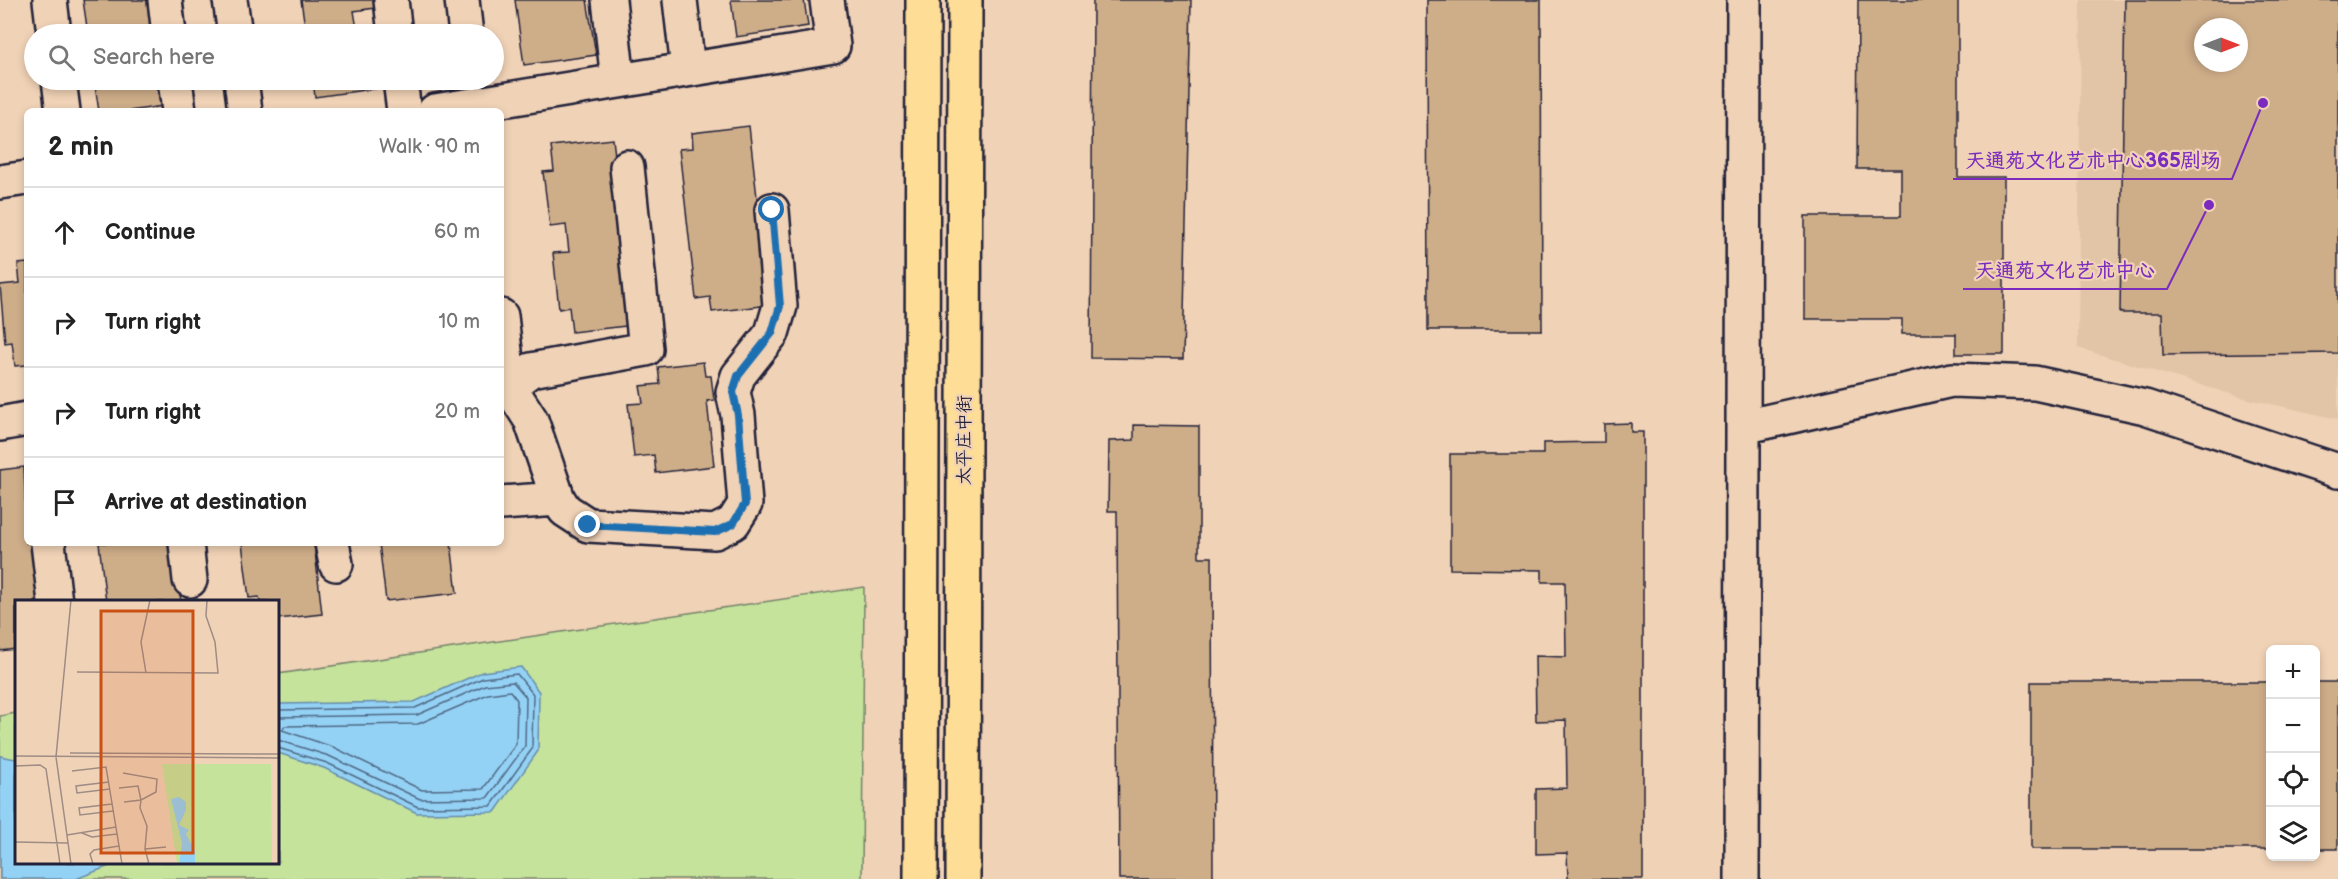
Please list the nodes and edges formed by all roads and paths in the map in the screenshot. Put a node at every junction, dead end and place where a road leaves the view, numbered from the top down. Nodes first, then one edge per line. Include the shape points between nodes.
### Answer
1 (50, 0) edge
2 (165, 0) edge
3 (230, 0) edge
4 (391, 0) edge
5 (462, 0) edge
6 (609, 0) edge
7 (680, 0) edge
8 (827, 0) edge
9 (923, 0) edge
10 (965, 0) edge
11 (1744, 0) edge
12 (53, 24) edge
13 (169, 24) edge
14 (234, 24) edge
15 (394, 24) edge
16 (465, 24) edge
17 (688, 69) junction
18 (618, 81) junction
19 (60, 90) edge
20 (176, 90) edge
21 (243, 90) edge
22 (401, 90) edge
23 (499, 90) edge
24 (504, 90) edge
25 (472, 92) edge
26 (63, 108) edge
27 (179, 108) edge
28 (246, 108) edge
29 (404, 108) edge
30 (441, 108) edge
31 (627, 167) dead end
32 (24, 178) edge
33 (0, 182) edge
34 (772, 210) dead end
35 (504, 368) edge
36 (505, 385) edge
37 (24, 420) edge
38 (0, 424) edge
39 (1743, 427) junction
40 (2338, 471) edge
41 (558, 499) junction
42 (504, 503) edge
43 (48, 546) edge
44 (186, 546) edge
45 (190, 580) dead end
46 (55, 600) edge
47 (921, 879) edge
48 (963, 879) edge
49 (1742, 879) edge

1 - 12 street
2 - 13 street
3 - 14 street
4 - 15 street
5 - 16 street
6 - 18 street
7 - 17 street
8 - 17 street via 833,46
9 - 47 main road
10 - 48 main road, 太平庄中街
11 - 39 street
17 - 18 street
18 - 24 street
19 - 26 street
20 - 27 street
21 - 28 street
22 - 29 street
23 - 25 street
25 - 30 street
31 - 36 street via 646,349 531,370
32 - 33 street
34 - 41 street via 780,306 772,333 738,376 733,392 745,504 733,524 715,532 588,525 565,510
35 - 36 street
36 - 41 street via 531,420
37 - 38 street
39 - 40 street via 1952,380 2035,383 2145,407
39 - 49 street
41 - 42 street
43 - 46 street
44 - 45 street

